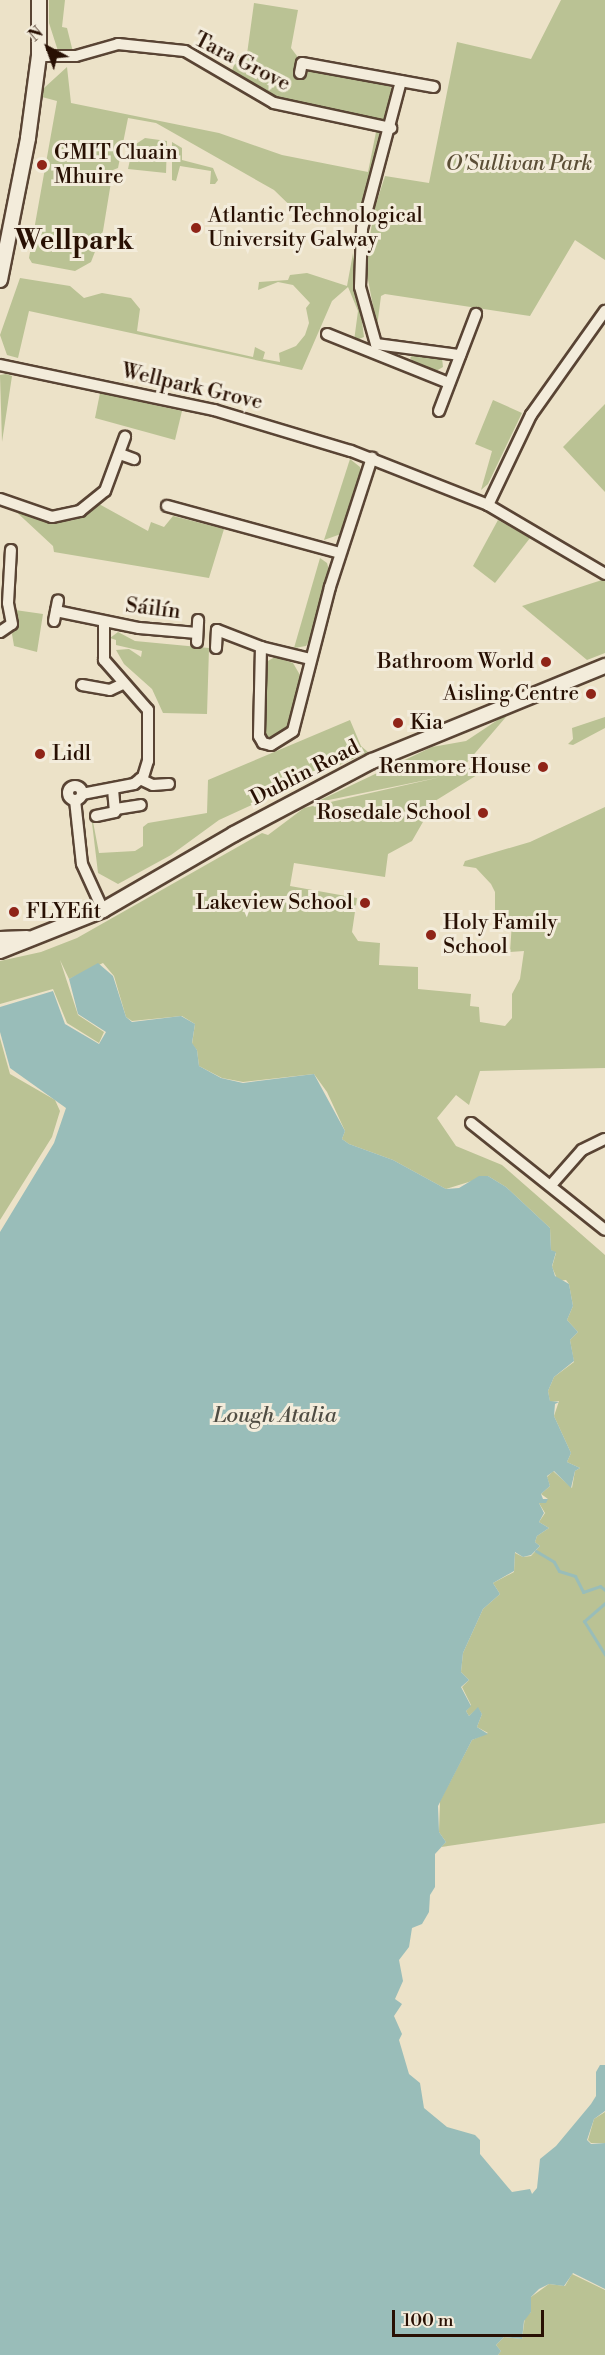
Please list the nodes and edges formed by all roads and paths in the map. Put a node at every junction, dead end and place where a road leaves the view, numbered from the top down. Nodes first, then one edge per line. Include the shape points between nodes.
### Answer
1 (39, 0) edge
2 (39, 56) junction
3 (300, 73) dead end
4 (401, 81) junction
5 (434, 87) dead end
6 (391, 128) junction
7 (0, 280) edge
8 (605, 311) edge
9 (476, 314) dead end
10 (327, 334) dead end
11 (374, 348) junction
12 (460, 355) junction
13 (0, 365) edge
14 (449, 383) junction
15 (439, 411) dead end
16 (125, 437) dead end
17 (120, 454) junction
18 (372, 458) junction
19 (134, 459) dead end
20 (0, 499) edge
21 (488, 505) junction
22 (166, 506) dead end
23 (11, 550) dead end
24 (340, 553) junction
25 (605, 574) edge
26 (56, 611) dead end
27 (198, 620) dead end
28 (104, 622) junction
29 (0, 632) edge
30 (261, 647) junction
31 (216, 648) dead end
32 (310, 659) junction
33 (605, 666) edge
34 (123, 684) junction
35 (82, 685) dead end
36 (140, 779) junction
37 (169, 784) dead end
38 (113, 789) junction
39 (141, 805) dead end
40 (116, 809) junction
41 (96, 816) dead end
42 (103, 909) junction
43 (35, 938) junction
44 (0, 939) edge
45 (0, 951) edge
46 (471, 1123) dead end
47 (605, 1140) edge
48 (552, 1184) junction
49 (605, 1230) edge

1 - 2 main road
2 - 6 street, Tara Grove via 76,56 118,44 185,51 274,103
2 - 7 main road via 28,138
3 - 4 street, Tara Grove via 302,63
4 - 5 street, Tara Grove
4 - 6 street
6 - 11 street via 362,229 358,265
8 - 21 street via 537,405
9 - 12 street
10 - 11 street
11 - 12 street
11 - 14 street
12 - 14 street
13 - 18 street, Wellpark Grove via 214,410
14 - 15 street
16 - 17 street
17 - 19 street
17 - 20 street via 101,496 72,514 46,516
18 - 21 street, Wellpark Grove
18 - 24 street
21 - 25 street, Wellpark Grove
22 - 24 street
23 - 29 street via 8,603 12,624
24 - 32 street
26 - 28 street, Sáilín
27 - 28 street, Sáilín via 197,637
28 - 34 street, Sáilín via 102,654
30 - 31 street via 217,630
30 - 32 street
30 - 32 street via 259,736 266,744 283,741 293,731
33 - 42 main road, Dublin Road via 372,761
34 - 35 street via 110,690
34 - 36 street, Sáilín via 148,710 148,760
36 - 37 street via 153,785
36 - 38 street
38 - 40 street
38 - 42 street via 79,797 82,864
39 - 40 street
40 - 41 street via 112,814
42 - 43 main road, Dublin Road
43 - 44 main road, Dublin Road
43 - 45 main road, Dublin Road
46 - 48 street
47 - 48 street via 582,1150
48 - 49 street

